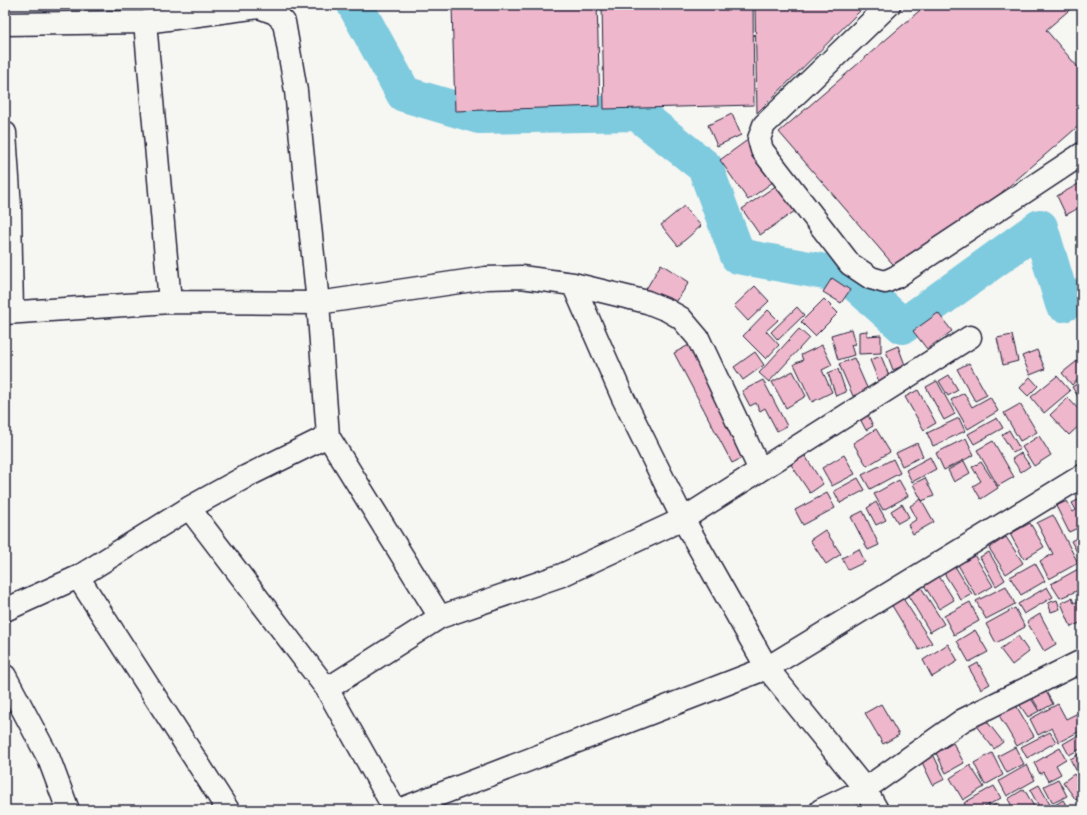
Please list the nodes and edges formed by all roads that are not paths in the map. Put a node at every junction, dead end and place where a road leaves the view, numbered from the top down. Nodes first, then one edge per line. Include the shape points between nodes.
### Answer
1 (889, 5) edge
2 (145, 22) junction
3 (5, 24) edge
4 (5, 133) edge
5 (1082, 154) edge
6 (7, 208) edge
7 (573, 284) junction
8 (170, 302) junction
9 (318, 303) junction
10 (8, 312) edge
11 (970, 337) dead end
12 (328, 436) junction
13 (760, 470) junction
14 (1082, 476) edge
15 (189, 508) junction
16 (683, 519) junction
17 (78, 578) junction
18 (5, 610) edge
19 (440, 617) junction
20 (1081, 664) edge
21 (767, 668) junction
22 (5, 676) edge
23 (327, 689) junction
24 (865, 789) junction
25 (68, 810) edge
26 (228, 810) edge
27 (395, 810) edge
28 (399, 810) edge
29 (821, 810) edge
30 (877, 810) edge

1 - 5 street via 764,125 758,139 762,150 850,264 871,278 885,282 896,277
2 - 3 street
2 - 8 street
2 - 9 street via 259,7 275,13 284,22 296,91
4 - 6 street
6 - 10 street
7 - 9 street via 521,277 486,278
7 - 13 street via 647,302 681,318 698,338
7 - 16 street via 623,398
8 - 9 street
8 - 10 street
9 - 12 street
11 - 13 street
12 - 15 street
12 - 19 street
13 - 16 street
14 - 21 street
15 - 17 street
15 - 23 street
16 - 19 street via 562,575
16 - 21 street
17 - 18 street
17 - 26 street
19 - 23 street
20 - 24 street via 963,720
21 - 24 street
21 - 28 street
22 - 25 street via 49,759
23 - 27 street
24 - 29 street
24 - 30 street

